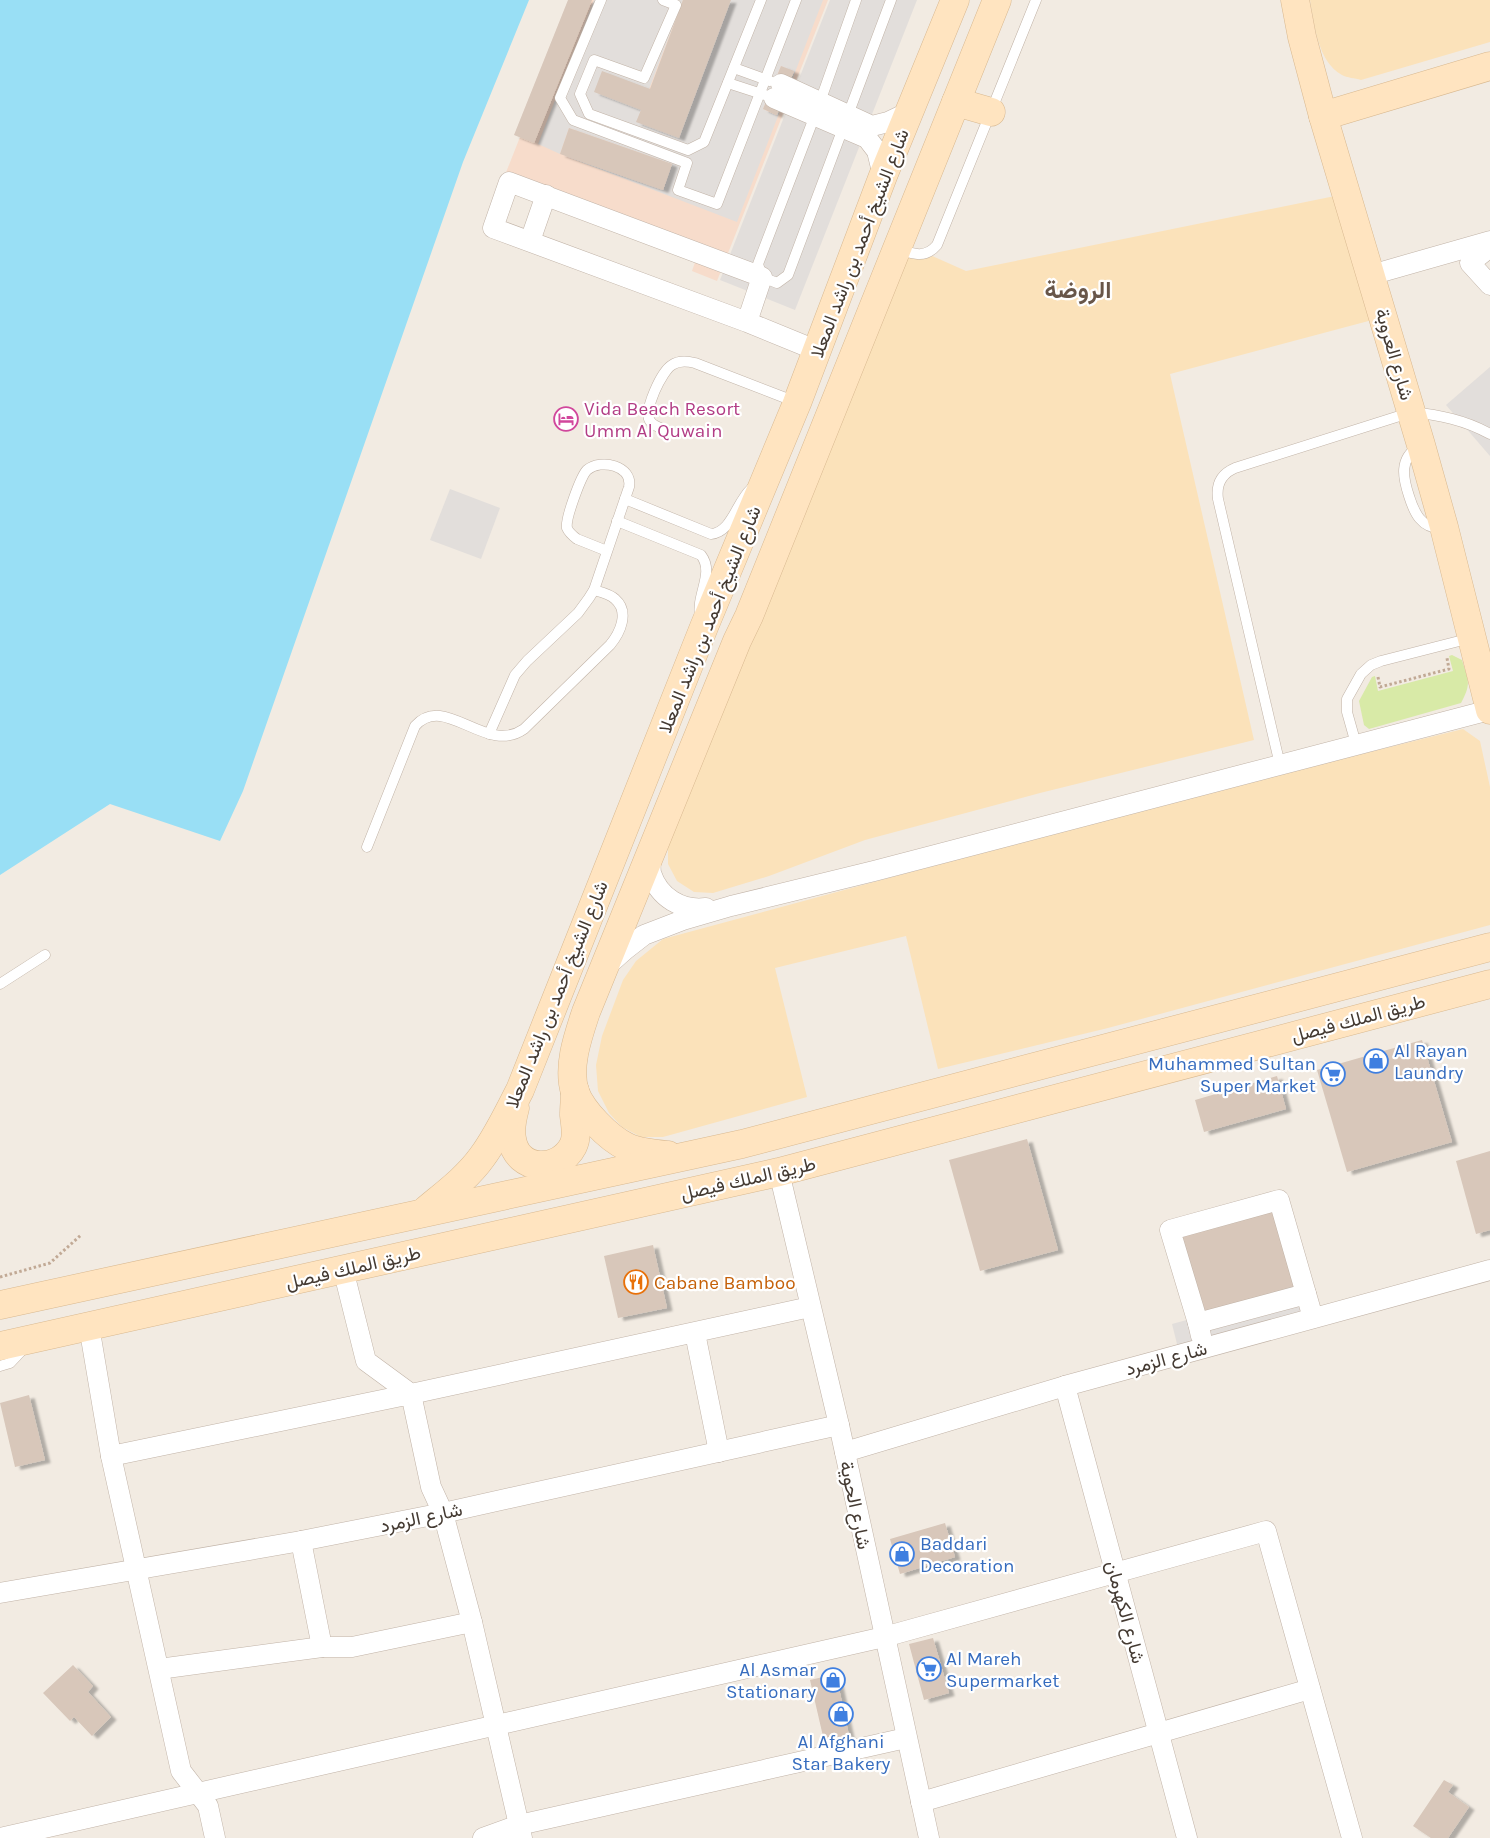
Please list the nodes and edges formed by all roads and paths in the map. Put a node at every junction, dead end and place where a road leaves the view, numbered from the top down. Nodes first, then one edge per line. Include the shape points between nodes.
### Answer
1 (601, 0) edge
2 (664, 0) edge
3 (761, 0) edge
4 (796, 0) edge
5 (856, 0) edge
6 (891, 0) edge
7 (955, 0) edge
8 (997, 0) edge
9 (1036, 0) edge
10 (1295, 0) edge
11 (1490, 66) edge
12 (734, 68) junction
13 (728, 83) junction
14 (770, 89) junction
15 (956, 102) junction
16 (817, 108) junction
17 (909, 112) junction
18 (991, 112) junction
19 (1323, 116) junction
20 (847, 122) junction
21 (883, 176) junction
22 (546, 195) junction
23 (530, 240) junction
24 (1490, 241) edge
25 (1490, 247) edge
26 (897, 248) junction
27 (1371, 275) junction
28 (762, 277) junction
29 (1490, 285) edge
30 (747, 322) junction
31 (818, 351) junction
32 (797, 403) junction
33 (1412, 412) junction
34 (666, 430) dead end
35 (1490, 434) edge
36 (767, 480) junction
37 (625, 499) junction
38 (618, 521) junction
39 (607, 552) junction
40 (594, 590) junction
41 (704, 627) junction
42 (1462, 645) junction
43 (1376, 672) dead end
44 (1490, 710) edge
45 (489, 734) junction
46 (1356, 744) junction
47 (1280, 764) junction
48 (367, 847) dead end
49 (651, 852) junction
50 (731, 906) junction
51 (1490, 946) edge
52 (44, 955) dead end
53 (603, 969) junction
54 (0, 984) edge
55 (1490, 984) edge
56 (520, 1090) junction
57 (575, 1091) junction
58 (683, 1157) junction
59 (779, 1172) junction
60 (422, 1214) junction
61 (81, 1235) dead end
62 (343, 1269) junction
63 (1490, 1270) edge
64 (0, 1277) edge
65 (1306, 1294) junction
66 (0, 1305) edge
67 (810, 1307) junction
68 (1313, 1318) junction
69 (1198, 1323) junction
70 (89, 1326) junction
71 (695, 1333) junction
72 (33, 1339) junction
73 (0, 1346) edge
74 (1205, 1348) junction
75 (0, 1366) edge
76 (1065, 1386) junction
77 (411, 1394) junction
78 (839, 1425) junction
79 (719, 1452) junction
80 (845, 1452) junction
81 (111, 1456) junction
82 (443, 1513) junction
83 (301, 1541) junction
84 (138, 1570) junction
85 (1116, 1574) junction
86 (0, 1593) edge
87 (472, 1622) junction
88 (884, 1637) junction
89 (322, 1647) junction
90 (159, 1669) junction
91 (1310, 1689) junction
92 (497, 1725) junction
93 (1159, 1734) junction
94 (906, 1738) junction
95 (197, 1792) junction
96 (921, 1802) junction
97 (521, 1832) edge
98 (0, 1838) edge
99 (214, 1838) edge
100 (483, 1838) edge
101 (929, 1838) edge
102 (1187, 1838) edge
103 (1352, 1838) edge

1 - 14 lane via 560,98 573,120 687,163 678,190 717,204
2 - 13 lane via 676,5 644,78 594,60 580,94 589,114 688,150 704,142
3 - 12 lane
4 - 14 lane
5 - 16 lane
6 - 20 lane
7 - 17 main road, شارع الشيخ أحمد بن راشد المعلا
8 - 15 main road, شارع الشيخ أحمد بن راشد المعلا
9 - 18 lane
10 - 19 main road, شارع العروبة
11 - 19 main road
12 - 13 lane
12 - 14 lane
13 - 14 lane
14 - 16 street
15 - 18 main road
15 - 26 main road, شارع الشيخ أحمد بن راشد المعلا
16 - 20 street
16 - 28 lane via 758,264
17 - 20 street via 872,126
17 - 21 main road, شارع الشيخ أحمد بن راشد المعلا
18 - 26 lane via 937,245 922,255
19 - 27 main road, شارع العروبة
20 - 21 street via 877,151
20 - 28 lane via 788,275 777,283
21 - 31 main road, شارع الشيخ أحمد بن راشد المعلا
22 - 23 street
22 - 23 street via 509,182 493,228
22 - 28 street
23 - 30 street
24 - 27 street
25 - 29 street via 1470,263
26 - 49 main road, شارع الشيخ أحمد بن راشد المعلا
27 - 33 main road, شارع العروبة
28 - 30 street
30 - 31 street
31 - 32 main road, شارع الشيخ أحمد بن راشد المعلا
32 - 34 lane via 695,362 679,362 663,374 648,413 650,422
32 - 36 main road, شارع الشيخ أحمد بن راشد المعلا
33 - 35 lane via 1462,421
33 - 42 main road, شارع العروبة via 1444,527
33 - 47 lane via 1235,468 1220,480 1218,499
36 - 37 lane via 746,495 727,527 717,533 706,532
36 - 41 main road, شارع الشيخ أحمد بن راشد المعلا
37 - 38 lane
37 - 39 lane via 630,480 623,470 598,464 584,473 567,528 577,539
38 - 39 lane
38 - 41 lane via 701,555 707,570 699,601
39 - 40 lane
40 - 45 lane via 578,613 515,675
40 - 45 lane via 611,596 620,604 623,616 615,639 524,730 507,737
41 - 56 main road, شارع الشيخ أحمد بن راشد المعلا
42 - 43 path via 1446,655 1449,669 1380,687
42 - 44 main road, شارع العروبة
42 - 46 lane via 1381,661 1361,674 1347,699 1347,712
44 - 46 street
45 - 48 lane via 438,715 420,721 415,726
46 - 47 street
47 - 50 street
49 - 50 street via 651,872 668,898 681,906 697,909
49 - 53 main road, شارع الشيخ أحمد بن راشد المعلا
50 - 53 street via 644,935
51 - 58 main road, طريق الملك فيصل via 793,1132
52 - 54 lane
53 - 57 main road, شارع الشيخ أحمد بن راشد المعلا via 577,1038 573,1065
55 - 59 main road, طريق الملك فيصل
56 - 57 main road via 511,1122 512,1141 526,1161 547,1166 557,1162 574,1145
56 - 60 main road, شارع الشيخ أحمد بن راشد المعلا via 482,1158
57 - 58 main road, شارع الشيخ أحمد بن راشد المعلا via 587,1112 608,1134 627,1147 645,1153
58 - 60 main road, طريق الملك فيصل
59 - 62 main road, طريق الملك فيصل
59 - 67 street, شارع الحوية
60 - 66 main road, طريق الملك فيصل
61 - 64 path via 50,1262
62 - 70 main road, طريق الملك فيصل
62 - 77 street via 366,1361
63 - 68 street, شارع الزمرد
65 - 68 street
65 - 69 street
65 - 69 street via 1279,1200 1170,1230
67 - 71 street
67 - 78 street, شارع الحوية
68 - 74 street, شارع الزمرد
69 - 74 street
70 - 72 main road, طريق الملك فيصل
70 - 81 street
71 - 77 street
71 - 79 street
72 - 73 main road, طريق الملك فيصل
72 - 75 lane via 10,1364
74 - 76 street, شارع الزمرد
76 - 80 street, شارع الزمرد
76 - 85 street, شارع الكهرمان
77 - 81 street
77 - 82 street via 431,1487
78 - 79 street, شارع الزمرد
78 - 80 street, شارع الحوية
79 - 82 street, شارع الزمرد
80 - 88 street, شارع الحوية
81 - 84 street
82 - 83 street, شارع الزمرد
82 - 87 street
83 - 84 street, شارع الزمرد
83 - 89 street
84 - 86 street, شارع الزمرد
84 - 90 street
85 - 88 street
85 - 91 street via 1266,1531
85 - 93 street, شارع الكهرمان
87 - 89 street via 352,1647
87 - 92 street
88 - 92 street
88 - 94 street, شارع الحوية
89 - 90 street
90 - 95 street via 181,1771
91 - 93 street
91 - 103 street
92 - 95 street
92 - 97 street
93 - 96 street
93 - 102 street, شارع الكهرمان
94 - 96 street, شارع الحوية
94 - 97 street
95 - 98 street
95 - 99 street via 208,1806
96 - 101 street, شارع الحوية
97 - 100 street

